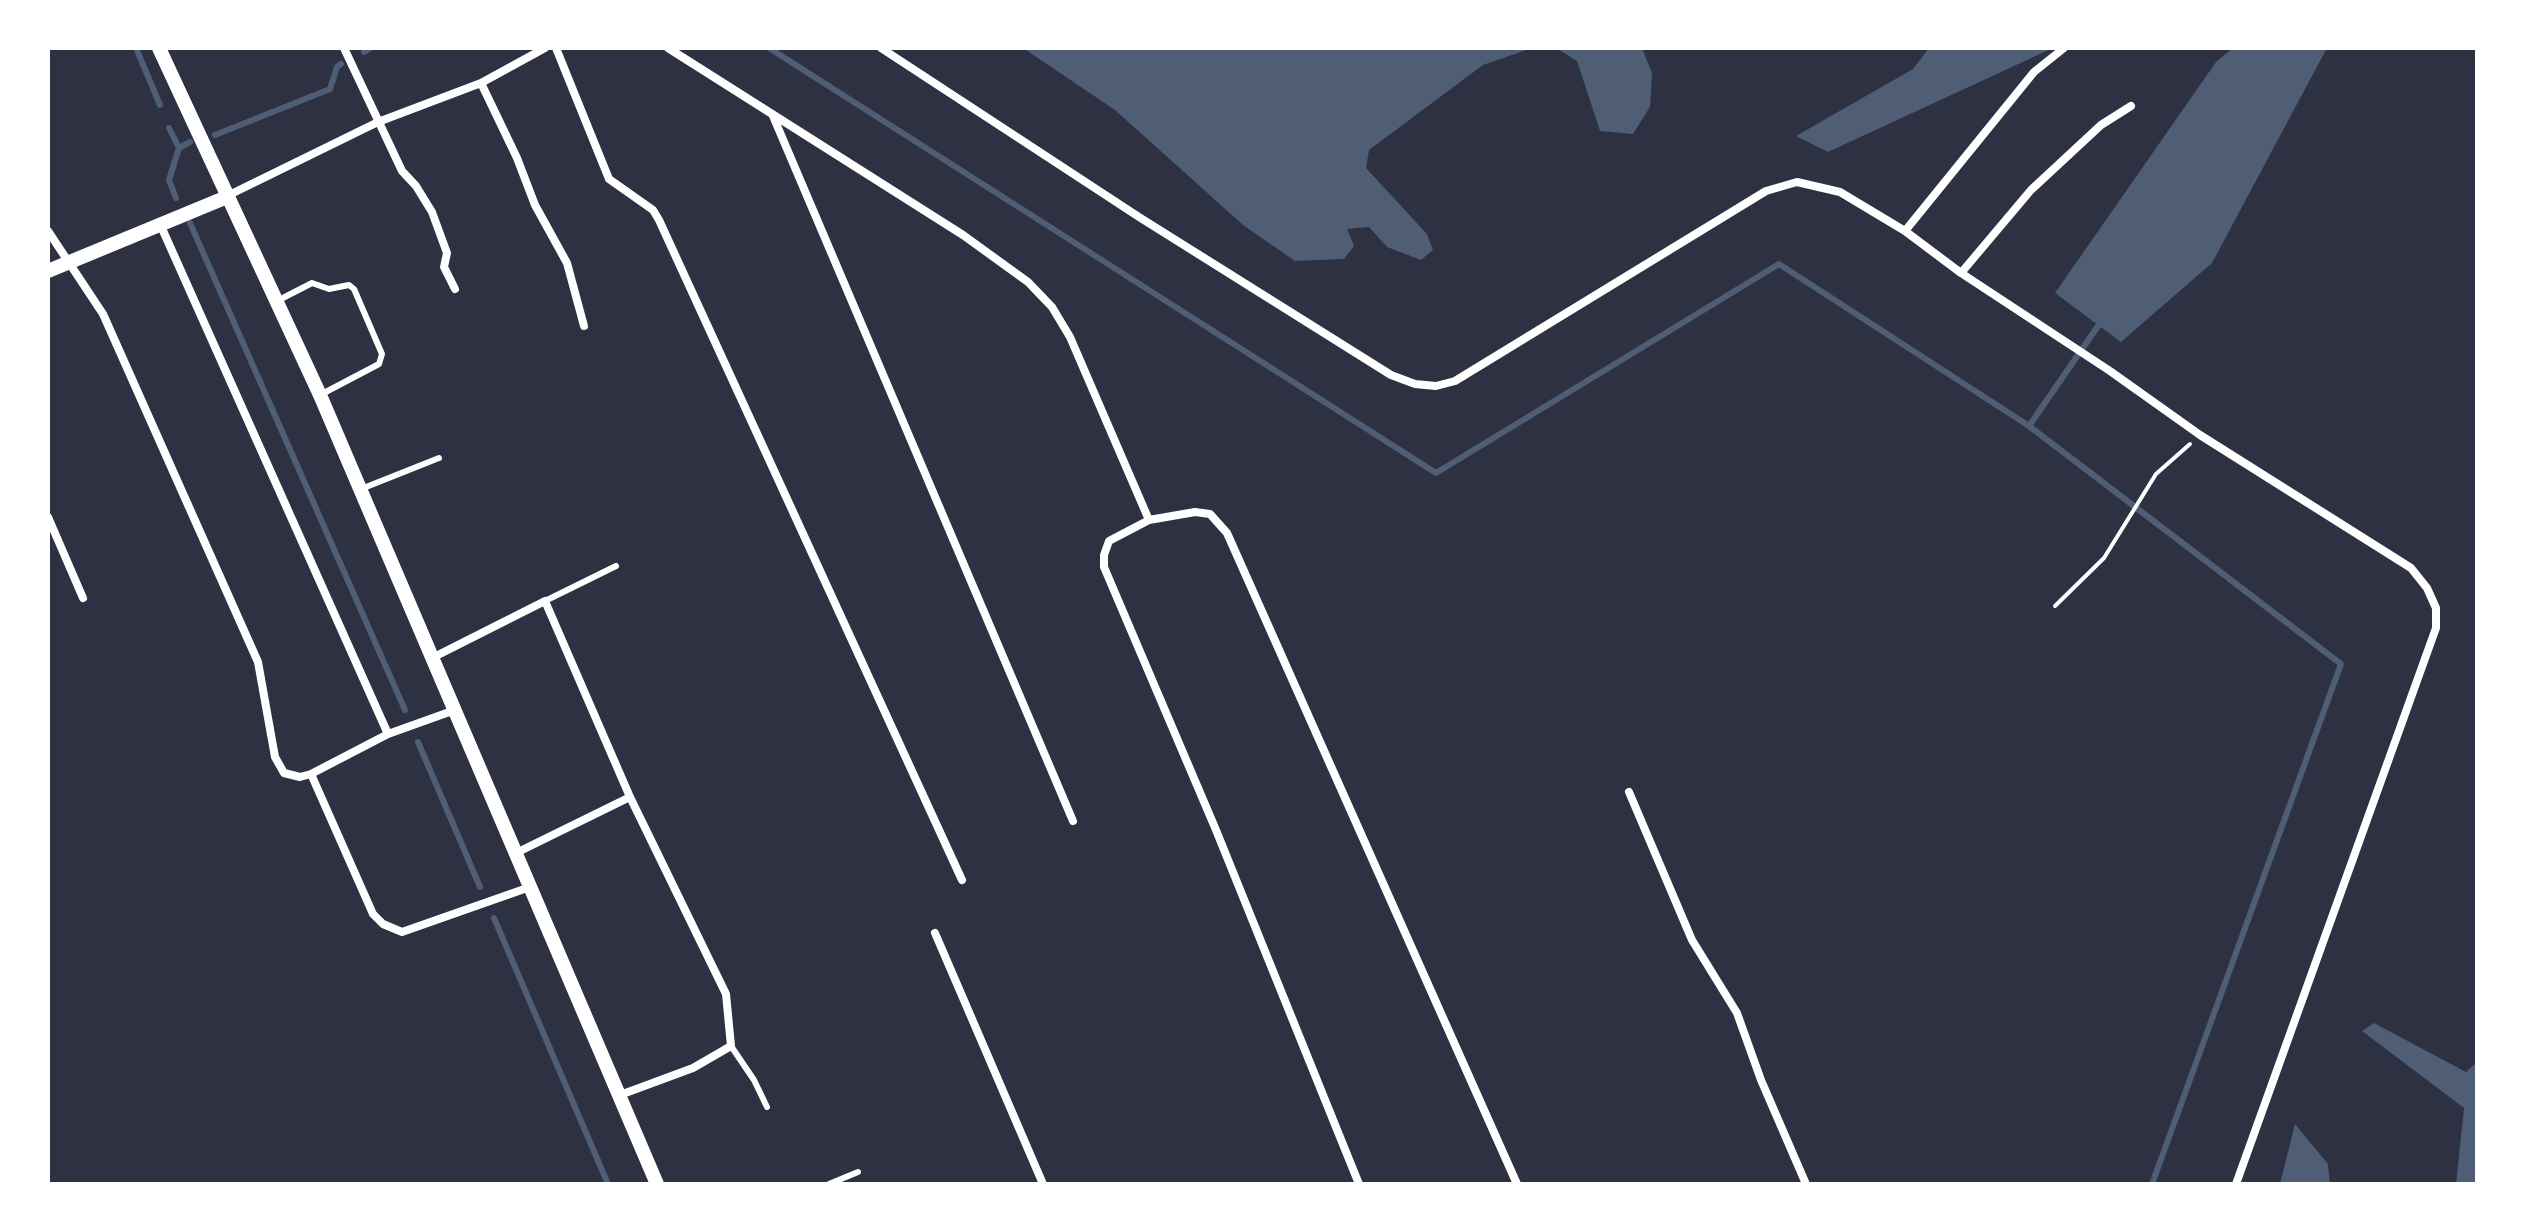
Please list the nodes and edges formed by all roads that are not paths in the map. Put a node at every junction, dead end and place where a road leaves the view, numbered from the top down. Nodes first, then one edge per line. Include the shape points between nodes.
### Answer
1 (159, 48) edge
2 (344, 48) edge
3 (545, 48) edge
4 (556, 48) edge
5 (668, 48) edge
6 (881, 48) edge
7 (2064, 48) edge
8 (481, 83) junction
9 (2131, 106) dead end
10 (772, 115) junction
11 (378, 122) junction
12 (227, 197) junction
13 (160, 223) junction
14 (48, 231) edge
15 (1905, 231) junction
16 (68, 263) junction
17 (48, 271) edge
18 (1961, 273) junction
19 (455, 289) dead end
20 (277, 301) junction
21 (584, 326) dead end
22 (320, 395) junction
23 (439, 458) dead end
24 (360, 490) junction
25 (48, 517) edge
26 (1149, 520) junction
27 (616, 566) dead end
28 (83, 598) dead end
29 (545, 601) junction
30 (432, 658) junction
31 (455, 710) junction
32 (388, 734) junction
33 (311, 774) junction
34 (1629, 792) dead end
35 (630, 797) junction
36 (1073, 821) dead end
37 (516, 853) junction
38 (962, 880) dead end
39 (530, 887) junction
40 (935, 933) dead end
41 (731, 1046) junction
42 (620, 1095) junction
43 (767, 1107) dead end
44 (858, 1172) dead end
45 (657, 1184) edge
46 (829, 1184) edge
47 (1043, 1184) edge
48 (1359, 1184) edge
49 (1517, 1184) edge
50 (1806, 1184) edge
51 (2236, 1184) edge

1 - 12 street
2 - 11 street
3 - 8 street
4 - 38 street via 609,179 659,220
5 - 10 street
6 - 15 street via 1139,217 1391,375 1415,384 1455,381 1766,191 1797,182 1820,186 1840,192
7 - 15 street via 2034,72
8 - 11 street
8 - 21 street via 567,263
9 - 18 street via 2101,125 2031,190
10 - 26 street via 963,235 1028,282 1052,307
10 - 36 street
11 - 12 street
11 - 19 street via 402,171 432,212 447,253 444,267
12 - 13 street
12 - 20 street
13 - 16 street
13 - 32 street
14 - 16 street
15 - 18 street
16 - 17 street
16 - 33 street via 103,314 258,662 275,757 291,777
18 - 51 street via 2200,435 2411,568 2436,608 2436,628
20 - 22 street
20 - 22 lane via 312,283 354,289 382,354 379,364
22 - 24 street
23 - 24 lane
24 - 30 street
25 - 28 street
26 - 48 street via 1109,541 1104,567
26 - 49 street via 1210,514 1227,533
27 - 29 lane
29 - 30 street
29 - 35 street
30 - 31 street
31 - 32 street
31 - 37 street
32 - 33 street
33 - 39 street via 373,914 383,924 402,932
34 - 50 street via 1692,940 1737,1013
35 - 37 street
35 - 41 street via 726,994
37 - 39 street
39 - 42 street
40 - 47 street
41 - 42 street via 693,1068
41 - 43 lane
42 - 45 street
44 - 46 lane

